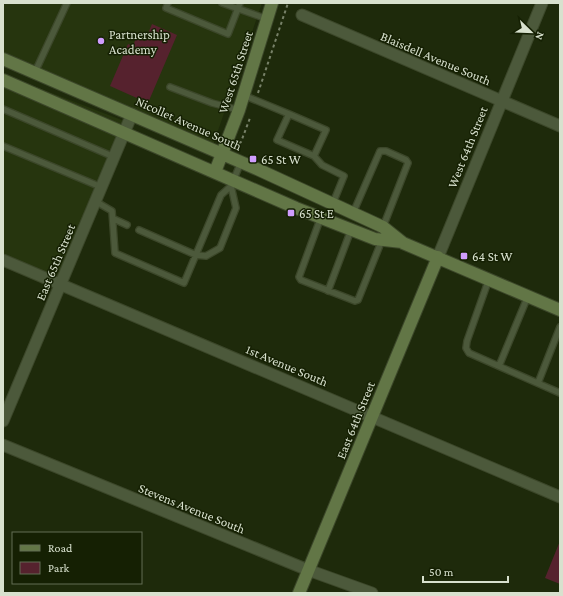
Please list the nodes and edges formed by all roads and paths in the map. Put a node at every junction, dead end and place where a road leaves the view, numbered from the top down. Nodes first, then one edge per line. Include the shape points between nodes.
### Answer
1 (67, 3) edge
2 (168, 3) edge
3 (222, 3) edge
4 (240, 3) edge
5 (272, 3) edge
6 (288, 3) edge
7 (542, 3) edge
8 (238, 10) junction
9 (302, 15) dead end
10 (267, 20) junction
11 (3, 58) edge
12 (35, 72) junction
13 (3, 80) edge
14 (170, 88) dead end
15 (243, 94) junction
16 (256, 100) junction
17 (501, 101) junction
18 (3, 109) edge
19 (239, 110) junction
20 (132, 114) junction
21 (289, 114) junction
22 (560, 126) edge
23 (124, 132) junction
24 (241, 142) dead end
25 (3, 146) edge
26 (222, 154) junction
27 (314, 156) junction
28 (114, 157) junction
29 (241, 161) junction
30 (215, 172) junction
31 (232, 183) junction
32 (101, 187) junction
33 (95, 201) junction
34 (333, 203) junction
35 (353, 213) junction
36 (321, 217) junction
37 (114, 219) junction
38 (127, 225) dead end
39 (383, 227) junction
40 (351, 229) junction
41 (140, 230) dead end
42 (382, 240) junction
43 (403, 242) junction
44 (196, 255) junction
45 (438, 257) junction
46 (3, 260) edge
47 (489, 279) junction
48 (60, 285) junction
49 (328, 291) junction
50 (528, 296) junction
51 (560, 310) edge
52 (560, 327) edge
53 (499, 366) junction
54 (538, 383) junction
55 (560, 393) edge
56 (372, 416) junction
57 (3, 421) edge
58 (3, 445) edge
59 (560, 497) edge
60 (308, 570) junction
61 (299, 593) edge
62 (372, 593) edge

1 - 12 lane
2 - 8 lane via 166,8 228,34
3 - 8 lane
4 - 8 lane
5 - 10 main road, West 65th Street
6 - 16 path
7 - 17 street, West 64th Street
8 - 10 lane
9 - 17 street, Blaisdell Avenue South
10 - 15 main road, West 65th Street
11 - 12 main road, Nicollet Avenue South
12 - 20 main road, Nicollet Avenue South
13 - 23 main road, Nicollet Avenue South
14 - 19 lane
15 - 16 lane
15 - 19 main road, West 65th Street
16 - 21 lane
16 - 24 path
17 - 22 street, Blaisdell Avenue South
17 - 45 street, West 64th Street
18 - 28 lane
19 - 26 main road, West 65th Street
20 - 23 street, East 65th Street
20 - 26 main road, Nicollet Avenue South
21 - 27 lane via 277,140
21 - 27 lane via 326,130
23 - 28 street, East 65th Street
23 - 30 main road, Nicollet Avenue South
25 - 32 lane
26 - 29 main road, Nicollet Avenue South
26 - 30 main road, West 65th Street
27 - 34 lane via 322,165 344,176
28 - 32 street, East 65th Street
29 - 31 lane
29 - 34 main road, Nicollet Avenue South
30 - 31 main road, Nicollet Avenue South
31 - 36 main road, Nicollet Avenue South
31 - 44 lane via 220,195
31 - 44 lane via 236,208 220,248 206,256
32 - 33 street, East 65th Street
33 - 37 lane via 112,211
33 - 48 street, East 65th Street
34 - 35 main road, Nicollet Avenue South
35 - 39 main road, Nicollet Avenue South
35 - 39 lane via 380,151 406,160 408,163
36 - 40 main road, Nicollet Avenue South
36 - 49 lane via 299,277
37 - 38 lane
37 - 44 lane via 115,253 184,283
39 - 43 main road, Nicollet Avenue South
40 - 42 main road, Nicollet Avenue South
40 - 49 lane
41 - 44 lane
42 - 43 main road, Nicollet Avenue South
42 - 49 lane via 358,300
43 - 45 main road, Nicollet Avenue South
45 - 47 main road, Nicollet Avenue South
45 - 56 main road, East 64th Street
46 - 48 street, 1st Avenue South
47 - 50 main road, Nicollet Avenue South
47 - 53 lane via 466,341 466,348 469,353
48 - 56 street, 1st Avenue South
48 - 57 street, East 65th Street
50 - 51 main road, Nicollet Avenue South
50 - 53 lane
52 - 54 lane
53 - 54 lane
54 - 55 lane
56 - 59 street, 1st Avenue South
56 - 60 main road, East 64th Street
58 - 60 street, Stevens Avenue South
60 - 61 main road, East 64th Street
60 - 62 street, Stevens Avenue South

